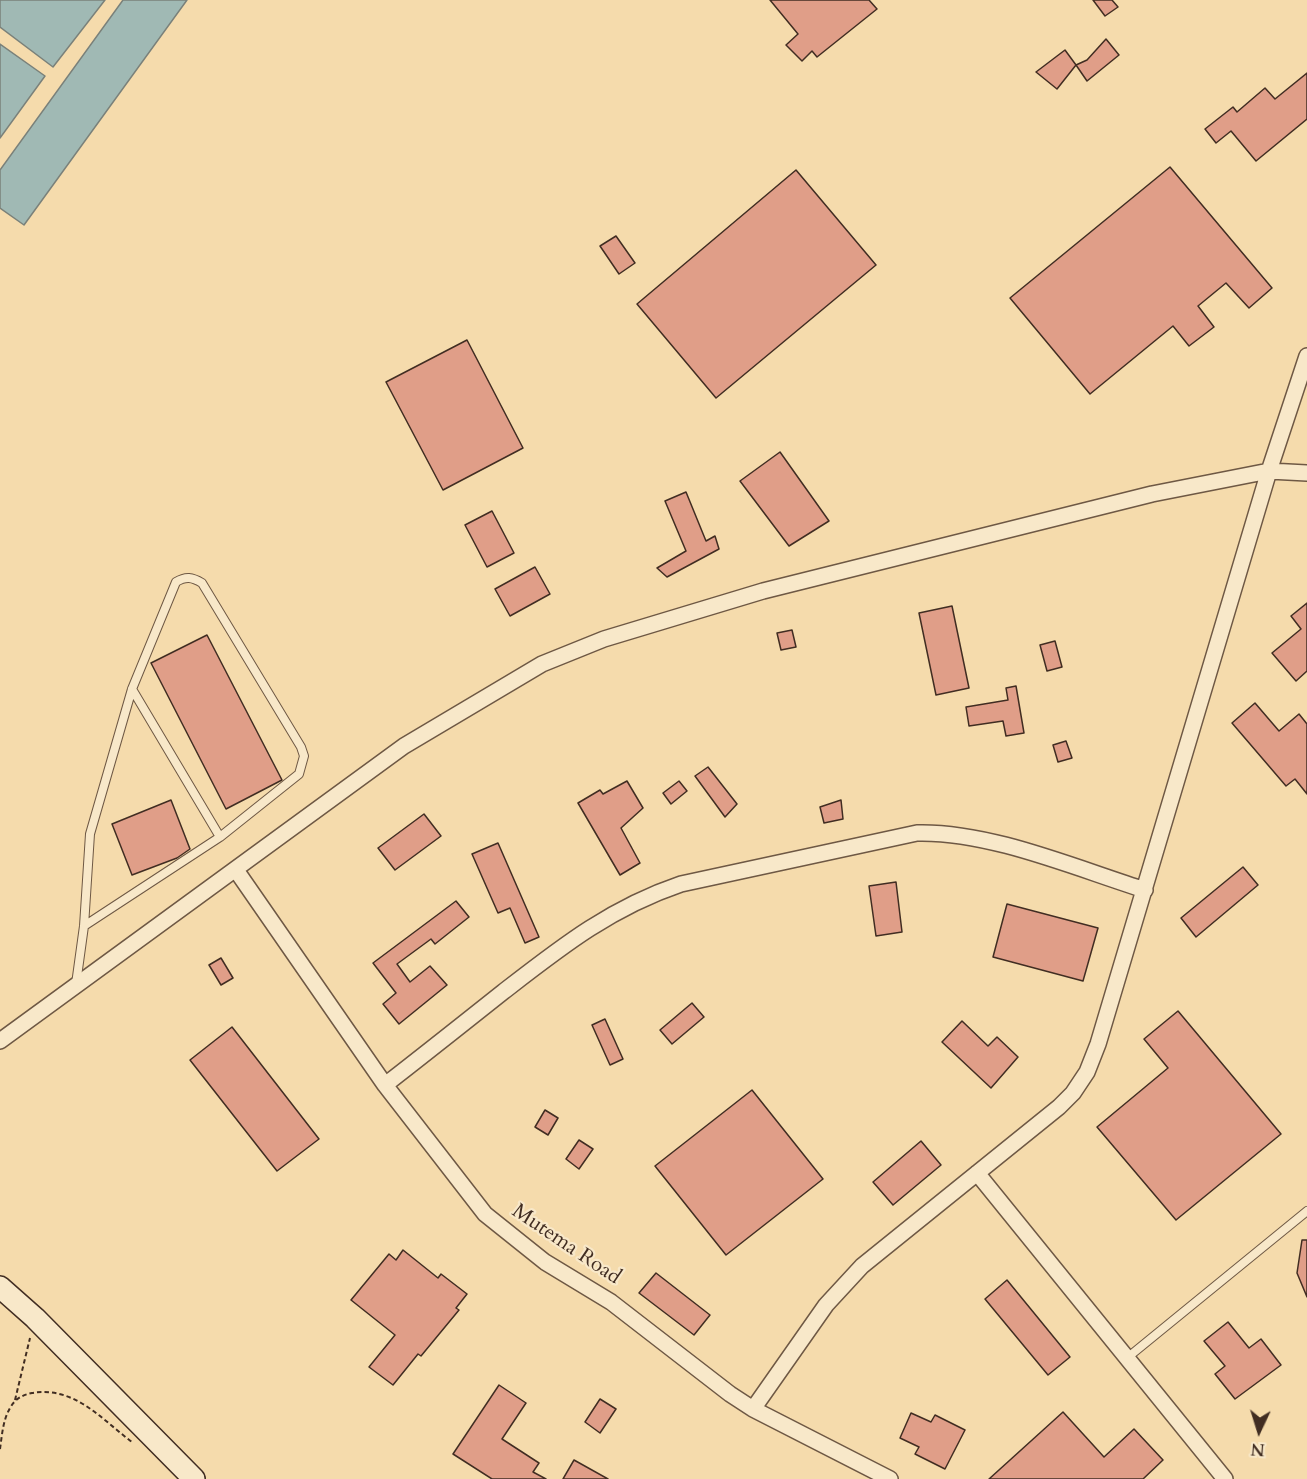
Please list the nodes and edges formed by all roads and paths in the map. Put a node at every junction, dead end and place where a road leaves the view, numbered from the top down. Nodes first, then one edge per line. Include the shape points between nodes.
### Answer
1 (1307, 356) edge
2 (1269, 471) junction
3 (1307, 473) edge
4 (132, 689) junction
5 (220, 837) junction
6 (236, 870) junction
7 (1145, 890) junction
8 (84, 926) junction
9 (75, 985) junction
10 (0, 1041) edge
11 (385, 1085) junction
12 (977, 1173) junction
13 (1307, 1211) edge
14 (0, 1287) edge
15 (35, 1318) junction
16 (1127, 1358) junction
17 (15, 1400) junction
18 (753, 1408) junction
19 (136, 1446) dead end
20 (0, 1449) edge
21 (194, 1479) edge
22 (890, 1479) edge
23 (1225, 1479) edge

1 - 2 street
2 - 3 street
2 - 6 street via 1152,494 774,588 604,639 542,664 431,729
2 - 7 street
4 - 5 lane
4 - 5 lane via 176,582 195,578 202,583 304,756 299,774
4 - 8 lane via 90,834
5 - 8 lane
6 - 9 street
6 - 11 street, Mutema Road
7 - 11 street via 980,838 948,832 917,833 681,884 644,896 603,918
7 - 12 street via 1087,1072 1059,1107
8 - 9 lane
9 - 10 street
11 - 18 street, Mutema Road via 485,1214 513,1239 611,1302
12 - 16 street
12 - 18 street via 880,1250 845,1284
13 - 16 lane
14 - 15 main road
15 - 17 path
15 - 21 main road
16 - 23 street
17 - 19 path via 35,1393 60,1393 101,1416
17 - 20 path via 6,1418
18 - 22 street, Mutema Road

